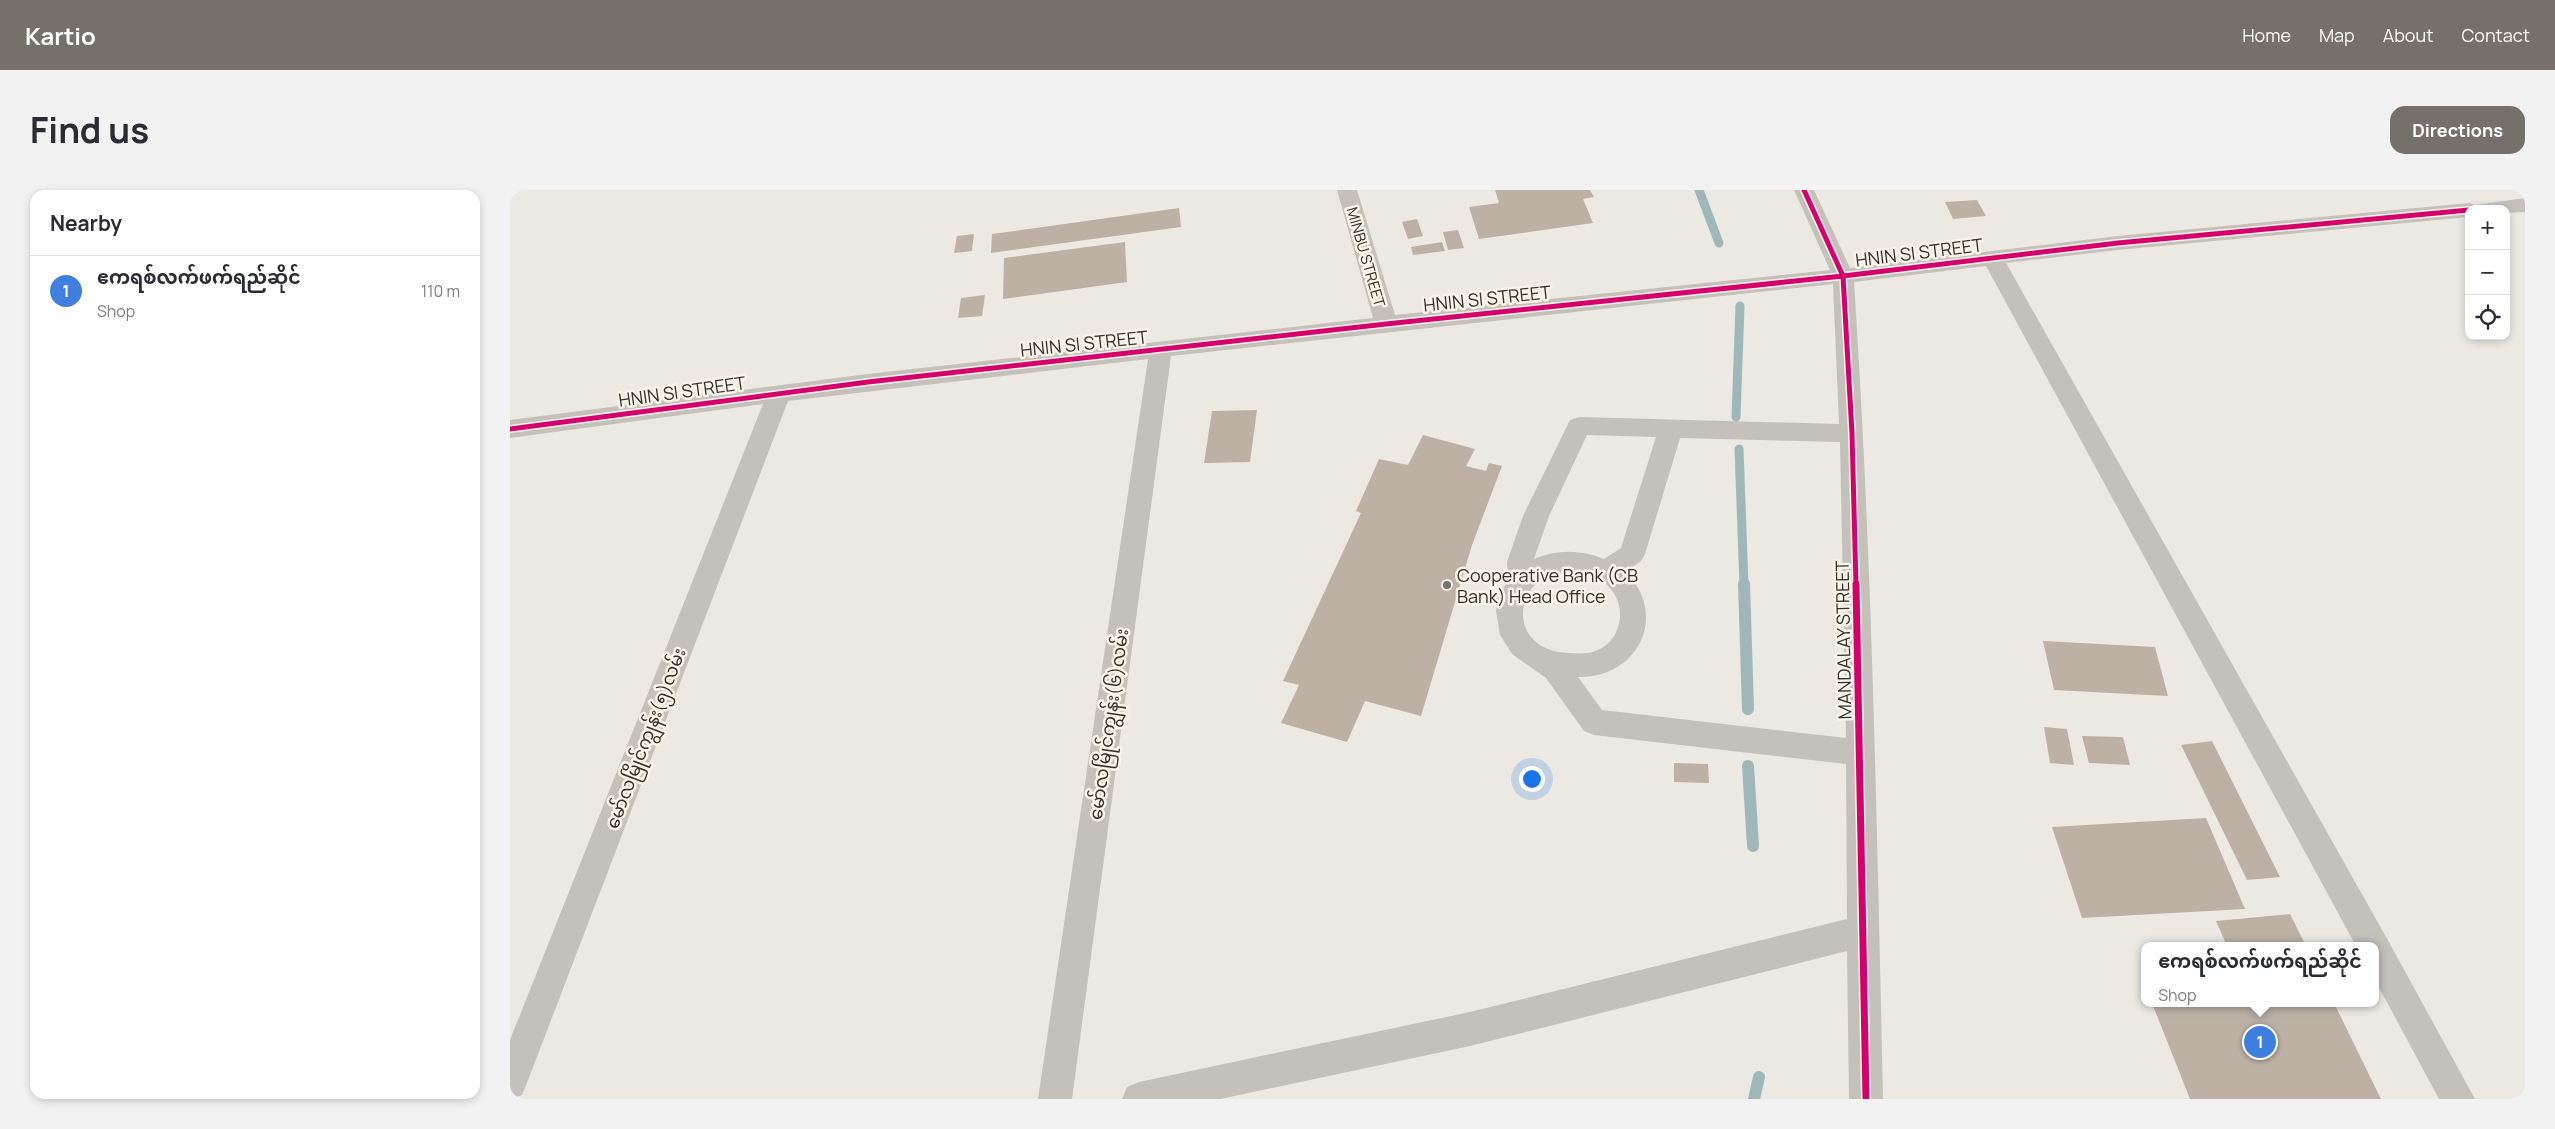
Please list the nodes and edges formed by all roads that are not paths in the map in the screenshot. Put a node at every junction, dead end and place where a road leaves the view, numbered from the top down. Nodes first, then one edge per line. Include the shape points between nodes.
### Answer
1 (1346, 190) edge
2 (1804, 190) edge
3 (2525, 205) edge
4 (2510, 206) edge
5 (2465, 210) edge
6 (1993, 258) junction
7 (1843, 276) junction
8 (1386, 324) junction
9 (1161, 349) junction
10 (779, 394) junction
11 (1671, 426) junction
12 (510, 429) edge
13 (1852, 432) junction
14 (1606, 570) junction
15 (1521, 582) junction
16 (1550, 664) junction
17 (1860, 753) junction
18 (1863, 931) junction
19 (2371, 942) edge
20 (2379, 956) edge
21 (510, 1083) edge
22 (1054, 1099) edge
23 (1139, 1099) edge
24 (1866, 1099) edge
25 (2458, 1099) edge

1 - 8 street, MINBU STREET
2 - 7 street, MANDALAY STREET
3 - 4 street
5 - 6 street, HNIN SI STREET
6 - 7 street, HNIN SI STREET
6 - 19 street
7 - 8 street, HNIN SI STREET
7 - 13 street, MANDALAY STREET
8 - 9 street, HNIN SI STREET
9 - 10 street, HNIN SI STREET
9 - 22 street, မော်လမြိုင်ကျွန်း(၆)လမ်း
10 - 12 street, HNIN SI STREET
10 - 21 street, မော်လမြိုင်ကျွန်း(၅)လမ်း
11 - 13 street
11 - 14 street via 1632,554
11 - 15 street via 1578,426 1536,516 1520,562
13 - 17 street, MANDALAY STREET
14 - 15 street via 1584,563 1561,562 1546,566
14 - 16 street via 1628,590 1634,602 1634,631 1627,644 1616,655 1585,667
15 - 16 street via 1513,592 1509,606 1513,634 1534,657
16 - 17 street via 1594,722
17 - 18 street, MANDALAY STREET
18 - 23 street via 1470,1029
18 - 24 street, MANDALAY STREET
20 - 25 street

